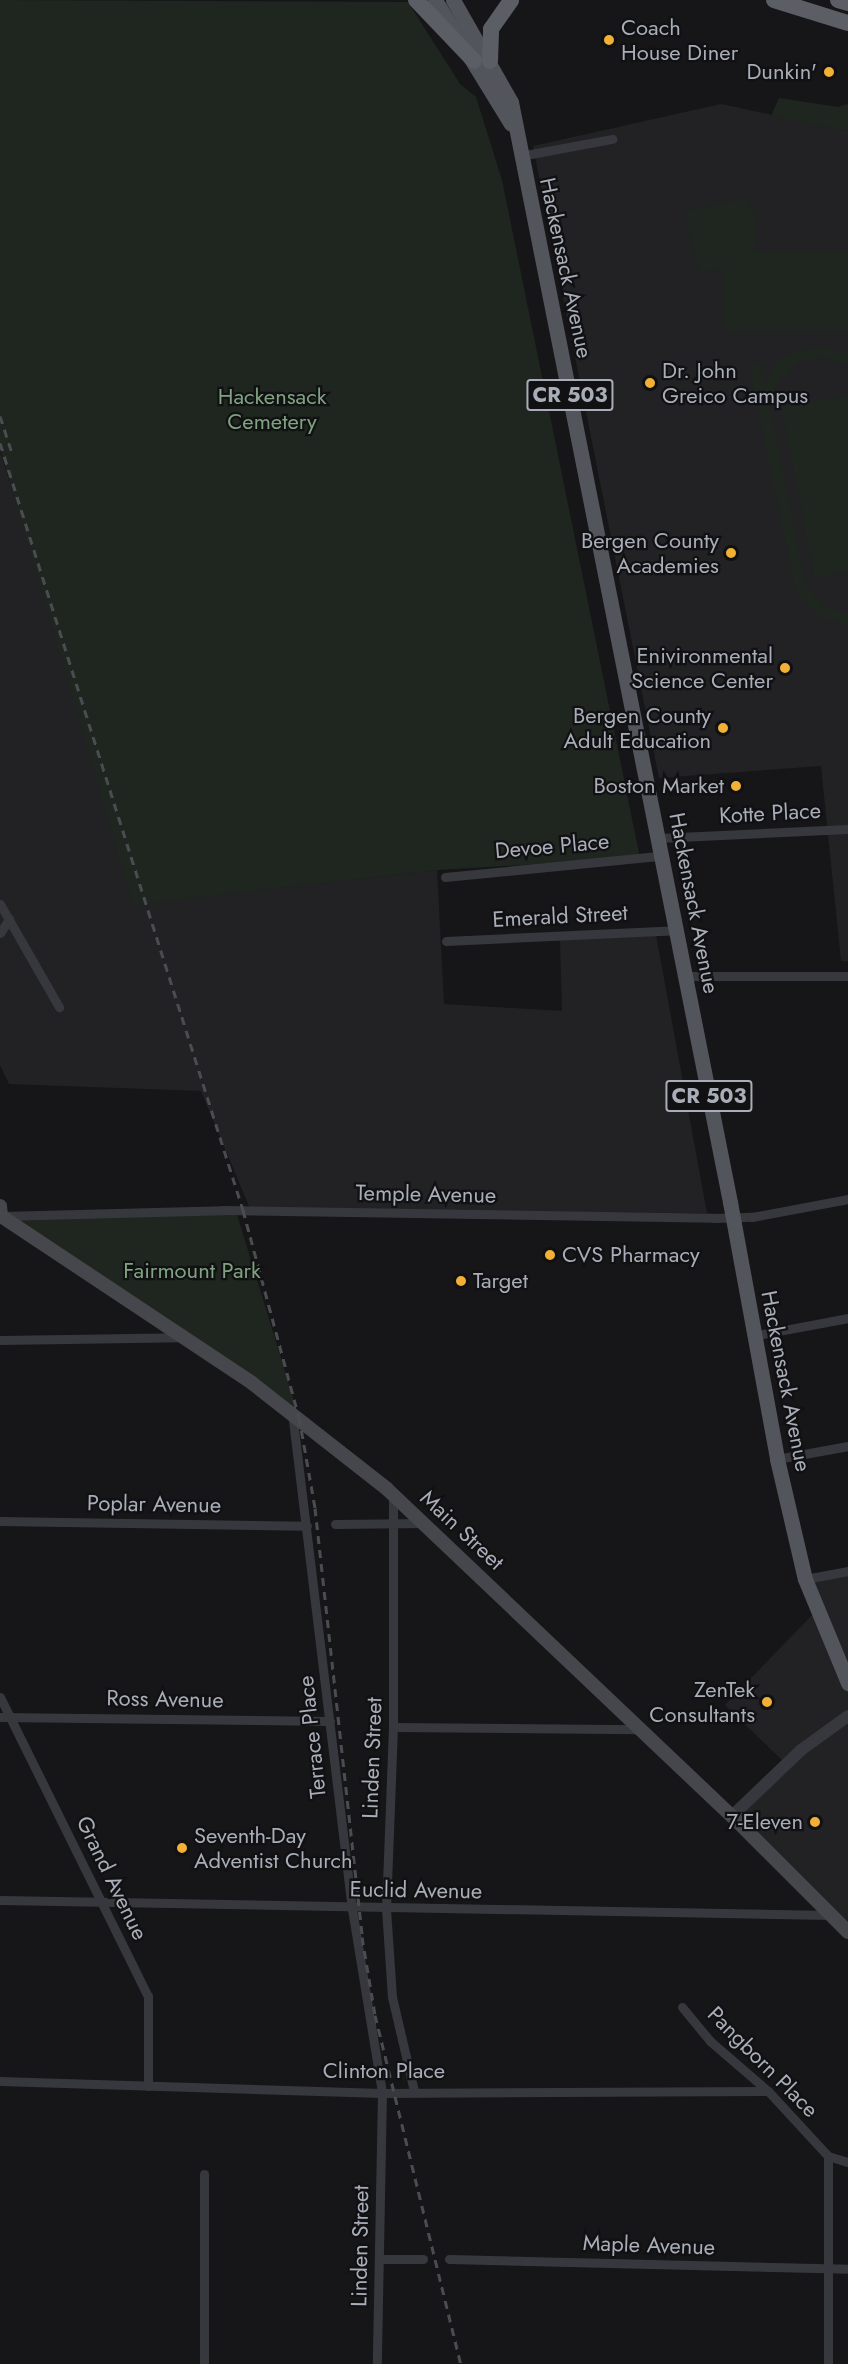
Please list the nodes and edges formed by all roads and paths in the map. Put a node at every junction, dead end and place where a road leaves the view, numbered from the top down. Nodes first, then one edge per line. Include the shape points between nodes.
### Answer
1 (416, 0) edge
2 (435, 0) edge
3 (453, 0) edge
4 (511, 0) edge
5 (774, 0) edge
6 (838, 0) edge
7 (848, 3) edge
8 (848, 23) edge
9 (482, 61) junction
10 (612, 139) dead end
11 (520, 156) junction
12 (848, 829) edge
13 (658, 838) junction
14 (661, 856) junction
15 (446, 877) dead end
16 (0, 904) edge
17 (9, 920) junction
18 (676, 930) junction
19 (0, 933) edge
20 (446, 941) dead end
21 (685, 976) junction
22 (848, 976) edge
23 (59, 1007) dead end
24 (848, 1199) edge
25 (0, 1206) edge
26 (0, 1216) edge
27 (733, 1217) junction
28 (848, 1318) edge
29 (752, 1336) junction
30 (184, 1337) junction
31 (0, 1340) edge
32 (292, 1412) junction
33 (848, 1446) edge
34 (777, 1459) junction
35 (393, 1495) junction
36 (0, 1521) edge
37 (424, 1523) junction
38 (335, 1524) dead end
39 (393, 1524) junction
40 (307, 1526) junction
41 (848, 1571) edge
42 (805, 1579) junction
43 (848, 1683) edge
44 (0, 1697) edge
45 (5, 1716) edge
46 (848, 1716) edge
47 (330, 1721) junction
48 (393, 1727) junction
49 (640, 1729) junction
50 (732, 1816) junction
51 (0, 1900) edge
52 (102, 1902) junction
53 (352, 1909) junction
54 (386, 1909) junction
55 (831, 1916) junction
56 (848, 1932) edge
57 (682, 2007) dead end
58 (0, 2081) edge
59 (148, 2086) junction
60 (414, 2091) junction
61 (768, 2091) junction
62 (382, 2093) junction
63 (828, 2156) junction
64 (848, 2162) edge
65 (204, 2175) dead end
66 (380, 2259) junction
67 (423, 2259) dead end
68 (449, 2259) dead end
69 (829, 2269) junction
70 (848, 2269) edge
71 (204, 2364) edge
72 (377, 2364) edge
73 (828, 2364) edge

1 - 9 highway
2 - 9 main road, Hackensack Avenue / CR 503
3 - 9 main road, Hackensack Avenue / CR 503
4 - 9 highway via 491,29
5 - 8 highway
6 - 7 highway
9 - 11 main road, Hackensack Avenue / CR 503 via 513,126
10 - 11 street
11 - 13 main road, Hackensack Avenue / CR 503
12 - 13 street, Kotte Place
13 - 14 main road, Hackensack Avenue / CR 503
14 - 15 street, Devoe Place
14 - 18 main road, Hackensack Avenue / CR 503
16 - 17 street
17 - 19 street
17 - 23 street
18 - 20 street, Emerald Street
18 - 21 main road, Hackensack Avenue / CR 503
21 - 22 street
21 - 27 main road, Hackensack Avenue / CR 503
24 - 27 street, Temple Avenue
25 - 26 main road
26 - 27 street, Temple Avenue via 223,1210
26 - 30 main road, Main Street
27 - 29 main road, Hackensack Avenue / CR 503
28 - 29 street
29 - 34 main road, Hackensack Avenue / CR 503
30 - 31 street
30 - 32 main road, Main Street
32 - 35 main road, Main Street
32 - 40 street, Terrace Place
33 - 34 street
34 - 42 main road, Hackensack Avenue / CR 503
35 - 37 main road, Main Street
35 - 39 street, Linden Street
36 - 40 street, Poplar Avenue
37 - 39 street
37 - 49 main road, Main Street
38 - 39 street
39 - 48 street, Linden Street
40 - 47 street, Terrace Place
41 - 42 street
42 - 43 main road, Hackensack Avenue / CR 503
44 - 45 street, Grand Avenue
45 - 47 street, Ross Avenue
45 - 52 street, Grand Avenue
46 - 50 street via 801,1750
47 - 53 street, Terrace Place
48 - 49 street
48 - 54 street, Linden Street
49 - 50 main road, Main Street
50 - 55 main road, Main Street
51 - 52 street, Euclid Avenue
52 - 53 street, Euclid Avenue
52 - 59 street, Grand Avenue via 148,1996
53 - 54 street, Euclid Avenue
53 - 62 street, Terrace Place
54 - 55 street, Euclid Avenue
54 - 60 street, Linden Street via 392,1997
55 - 56 main road, Main Street
57 - 61 street, Pangborn Place via 710,2041
58 - 59 street, Clinton Place
59 - 62 street, Clinton Place
60 - 61 street, Clinton Place
60 - 62 street, Clinton Place
61 - 63 street, Pangborn Place
62 - 66 street, Linden Street
63 - 64 street
63 - 69 street
65 - 71 street
66 - 67 street
66 - 72 street, Linden Street
68 - 69 street, Maple Avenue
69 - 70 street, Maple Avenue
69 - 73 street

